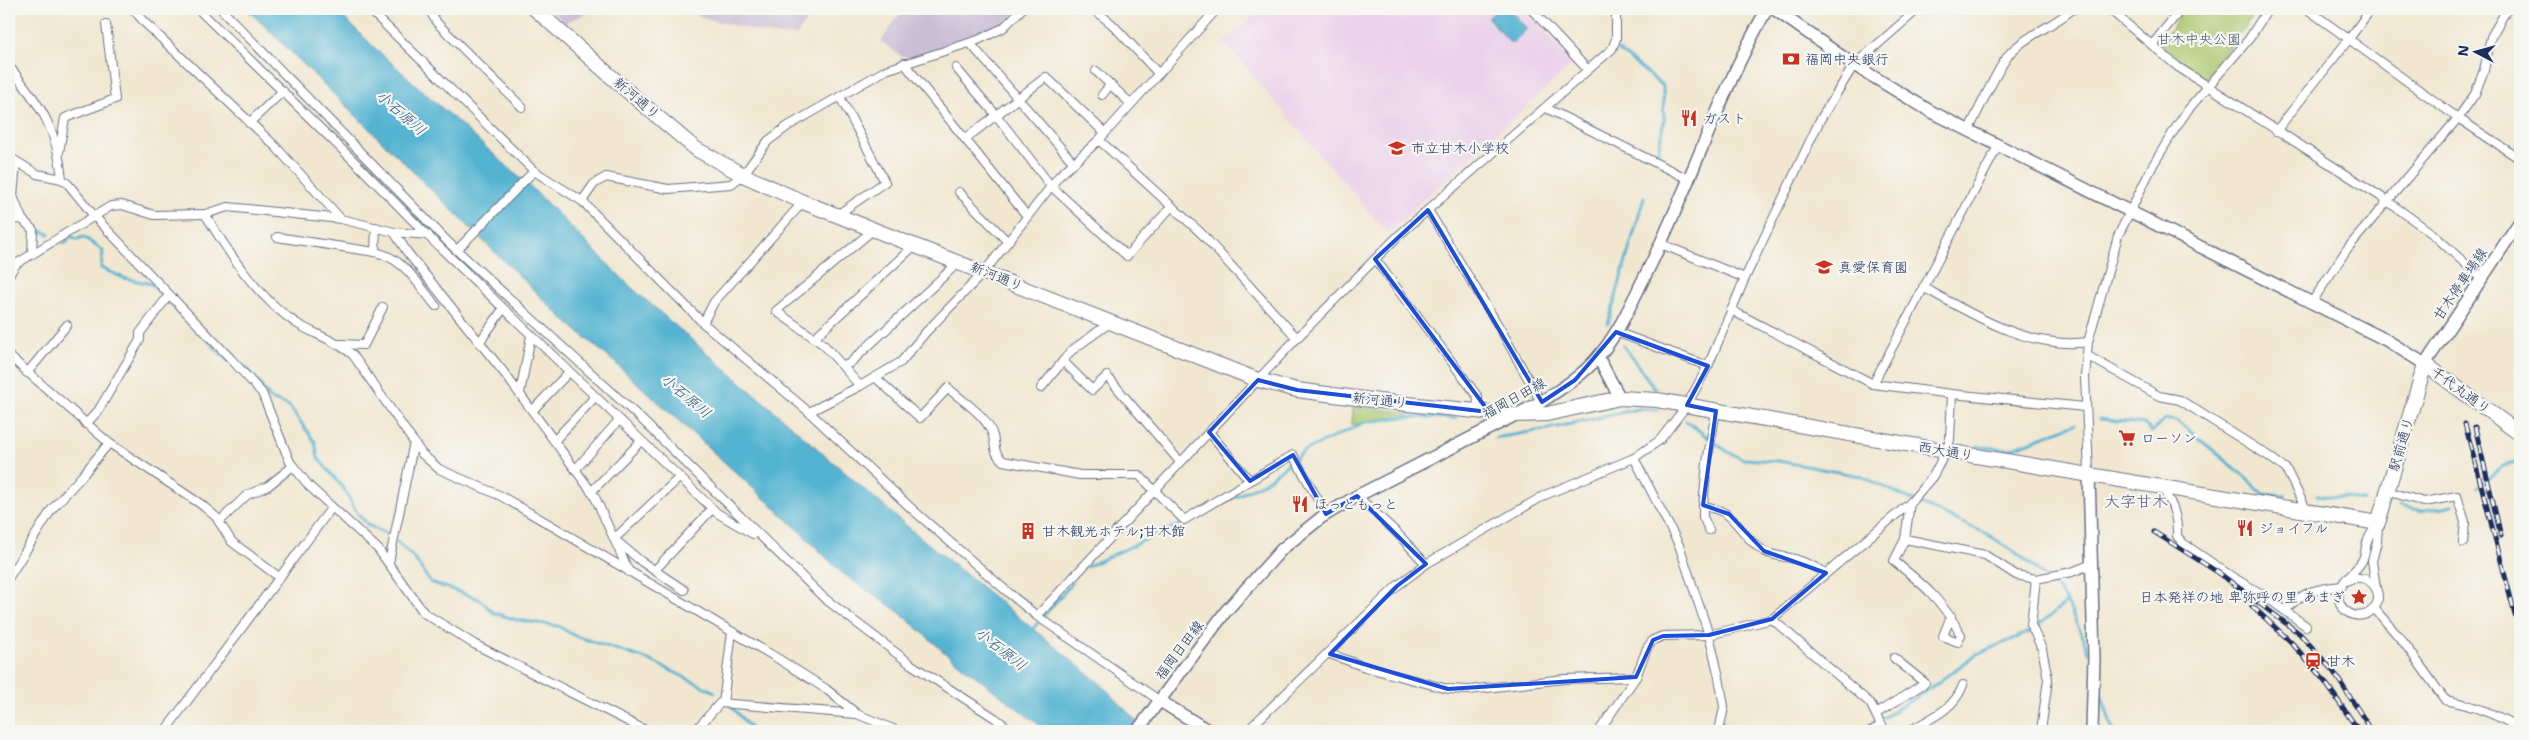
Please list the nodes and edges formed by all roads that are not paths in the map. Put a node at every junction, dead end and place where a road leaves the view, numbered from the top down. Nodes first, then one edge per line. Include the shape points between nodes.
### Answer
1 (133, 9) edge
2 (198, 9) edge
3 (220, 9) edge
4 (369, 9) edge
5 (429, 9) edge
6 (536, 9) edge
7 (1022, 9) edge
8 (1093, 9) edge
9 (1531, 9) edge
10 (1616, 9) edge
11 (1767, 9) edge
12 (1774, 9) edge
13 (1918, 9) edge
14 (2073, 9) edge
15 (2109, 9) edge
16 (2181, 9) edge
17 (2268, 9) edge
18 (2307, 9) edge
19 (2371, 9) edge
20 (2507, 9) edge
21 (1213, 10) edge
22 (106, 24) dead end
23 (2349, 39) junction
24 (970, 43) junction
25 (2152, 45) junction
26 (904, 63) junction
27 (1854, 65) junction
28 (9, 66) edge
29 (956, 68) dead end
30 (1588, 70) junction
31 (1096, 71) dead end
32 (1158, 73) junction
33 (1110, 85) junction
34 (2208, 87) junction
35 (283, 92) junction
36 (1102, 95) dead end
37 (840, 97) junction
38 (1018, 98) junction
39 (1131, 104) junction
40 (522, 107) dead end
41 (1546, 108) junction
42 (996, 115) junction
43 (2458, 118) junction
44 (249, 122) junction
45 (1968, 130) junction
46 (2276, 131) junction
47 (1105, 133) junction
48 (965, 139) junction
49 (1099, 140) junction
50 (1998, 146) junction
51 (59, 152) junction
52 (9, 157) edge
53 (2520, 159) edge
54 (1073, 162) junction
55 (16, 163) junction
56 (534, 171) junction
57 (743, 175) junction
58 (11, 176) edge
59 (62, 179) junction
60 (1688, 179) junction
61 (1051, 186) junction
62 (959, 192) dead end
63 (582, 200) junction
64 (2386, 200) junction
65 (803, 202) junction
66 (1172, 206) junction
67 (1428, 210) junction
68 (2129, 211) junction
69 (205, 214) junction
70 (837, 215) junction
71 (1027, 216) junction
72 (94, 217) junction
73 (22, 219) junction
74 (341, 219) junction
75 (9, 220) edge
76 (2520, 221) edge
77 (376, 227) junction
78 (873, 230) junction
79 (394, 232) junction
80 (427, 235) junction
81 (277, 237) dead end
82 (1008, 242) junction
83 (449, 243) junction
84 (1661, 244) junction
85 (915, 245) junction
86 (457, 250) junction
87 (375, 252) junction
88 (32, 254) junction
89 (1375, 259) junction
90 (959, 262) junction
91 (985, 272) junction
92 (9, 274) edge
93 (1745, 278) junction
94 (2481, 278) junction
95 (1923, 287) junction
96 (169, 295) junction
97 (2312, 302) junction
98 (383, 306) dead end
99 (436, 306) dead end
100 (503, 309) junction
101 (1731, 310) junction
102 (1111, 322) junction
103 (703, 323) junction
104 (66, 325) dead end
105 (1616, 332) junction
106 (532, 336) junction
107 (814, 338) junction
108 (1297, 338) junction
109 (2088, 342) junction
110 (479, 343) junction
111 (340, 344) junction
112 (9, 356) edge
113 (2088, 356) junction
114 (1598, 357) junction
115 (1063, 361) junction
116 (2425, 364) junction
117 (844, 366) junction
118 (1708, 366) junction
119 (569, 372) junction
120 (27, 373) junction
121 (875, 377) junction
122 (1258, 380) junction
123 (1873, 384) junction
124 (860, 386) junction
125 (1041, 388) dead end
126 (520, 394) junction
127 (1952, 394) junction
128 (595, 397) junction
129 (1620, 398) junction
130 (1542, 402) junction
131 (1687, 405) junction
132 (2085, 407) junction
133 (533, 410) junction
134 (1477, 410) junction
135 (1716, 411) junction
136 (809, 412) junction
137 (1514, 415) junction
138 (619, 420) junction
139 (86, 424) junction
140 (1209, 432) junction
141 (2520, 434) edge
142 (554, 440) junction
143 (641, 441) junction
144 (414, 442) junction
145 (109, 443) junction
146 (1946, 452) junction
147 (1634, 458) junction
148 (1180, 462) junction
149 (293, 466) junction
150 (576, 469) junction
151 (2089, 474) junction
152 (680, 477) junction
153 (1250, 480) junction
154 (2160, 486) junction
155 (1154, 490) junction
156 (2387, 491) junction
157 (591, 492) junction
158 (1357, 496) junction
159 (1913, 500) junction
160 (1703, 506) junction
161 (332, 507) junction
162 (712, 509) junction
163 (2307, 511) junction
164 (1326, 514) junction
165 (219, 522) junction
166 (2378, 523) junction
167 (1709, 530) dead end
168 (614, 539) junction
169 (1905, 539) junction
170 (764, 540) junction
171 (2463, 543) dead end
172 (389, 562) junction
173 (1426, 564) junction
174 (2092, 564) junction
175 (655, 570) junction
176 (629, 572) junction
177 (1826, 573) junction
178 (9, 577) edge
179 (279, 577) junction
180 (2036, 580) junction
181 (2344, 584) junction
182 (684, 590) dead end
183 (2376, 590) junction
184 (2374, 608) junction
185 (2285, 610) junction
186 (1037, 616) junction
187 (1951, 616) dead end
188 (1772, 619) junction
189 (2306, 626) dead end
190 (732, 632) junction
191 (1709, 635) junction
192 (1330, 654) junction
193 (1894, 658) dead end
194 (1636, 677) junction
195 (1963, 685) dead end
196 (723, 703) junction
197 (1157, 705) junction
198 (1877, 713) junction
199 (857, 714) junction
200 (1883, 728) edge
201 (2520, 729) edge
202 (165, 731) edge
203 (647, 731) edge
204 (695, 731) edge
205 (898, 731) edge
206 (1012, 731) edge
207 (1137, 731) edge
208 (1209, 731) edge
209 (1247, 731) edge
210 (1599, 731) edge
211 (1719, 731) edge
212 (1871, 731) edge
213 (1909, 731) edge
214 (2041, 731) edge
215 (2092, 731) edge

1 - 44 street
2 - 35 street
3 - 83 street
4 - 56 street
5 - 40 street via 437,23
6 - 57 highway, 新河通り via 696,148
7 - 24 street via 1003,28
8 - 32 street via 1112,24
9 - 30 street
10 - 30 street via 1616,38 1612,49
11 - 60 main road, 福岡日田線 via 1748,42
12 - 27 main road
13 - 27 street
14 - 45 street via 2057,23 2010,52
15 - 25 street
16 - 25 street
17 - 34 street via 2249,39
18 - 23 street
19 - 23 street
20 - 43 street via 2491,37 2475,94
21 - 32 street
22 - 51 street via 115,99 65,118
23 - 43 street
23 - 46 street
24 - 26 street
24 - 38 street
25 - 34 street
26 - 37 street
26 - 48 street
27 - 45 main road
27 - 93 street via 1820,120
28 - 51 street via 43,110
29 - 42 street
30 - 41 street
31 - 33 street
32 - 39 street
33 - 36 street
33 - 39 street
34 - 46 street
34 - 68 street via 2175,129
35 - 44 street
35 - 80 street
37 - 57 street via 768,141
37 - 70 street via 885,182
38 - 42 street
38 - 47 street via 1046,77
38 - 54 street
39 - 47 street
41 - 60 street
41 - 67 street
42 - 48 street
42 - 61 street
43 - 53 street
43 - 64 street
44 - 74 street
45 - 50 main road
46 - 64 street
47 - 49 street
48 - 71 street
49 - 54 street
49 - 66 street
50 - 68 main road
50 - 95 street
51 - 59 street
52 - 55 street
54 - 61 street
55 - 58 street
55 - 59 street via 37,174
56 - 63 street
56 - 86 street
57 - 63 street via 731,184 668,189 606,177 594,184
57 - 65 highway, 新河通り
58 - 73 street via 13,196
59 - 72 street
60 - 84 main road, 福岡日田線
61 - 66 street via 1127,256
61 - 71 street
62 - 82 street
63 - 103 street
64 - 94 street via 2434,235
64 - 97 street via 2347,248
65 - 70 highway, 新河通り
65 - 103 street via 714,302
66 - 108 street
67 - 89 street
67 - 130 street
68 - 97 main road
68 - 109 street via 2118,236
69 - 72 street via 154,215 122,205 111,206
69 - 74 street via 228,207
69 - 111 street via 255,287 297,323
70 - 78 highway, 新河通り
71 - 82 street
72 - 88 street
72 - 96 street
73 - 75 street
73 - 88 street via 33,230
74 - 77 street
76 - 94 main road, 甘木停車場線
77 - 79 street
77 - 87 street
78 - 85 highway, 新河通り
78 - 107 street via 776,311
79 - 80 street
79 - 110 street via 406,252
80 - 83 street
80 - 100 street
81 - 87 street
82 - 91 street
83 - 86 street
84 - 93 street
84 - 105 main road, 福岡日田線
85 - 90 highway, 新河通り
85 - 107 street
86 - 170 street via 639,417
87 - 99 street via 398,260
88 - 92 street via 16,264
89 - 108 street
89 - 134 street via 1478,397
90 - 91 highway, 新河通り
90 - 117 street
91 - 102 highway, 新河通り
91 - 121 street via 901,362
93 - 101 street
94 - 116 main road, 甘木停車場線
95 - 109 street via 2030,339 2062,344
95 - 123 street
96 - 139 street via 140,333 140,340 98,411
96 - 149 street via 262,393
97 - 116 main road
98 - 111 street via 364,345
100 - 106 street
100 - 110 street
101 - 118 street
101 - 123 street
102 - 115 street via 1071,351
102 - 122 highway, 新河通り
103 - 136 street
104 - 120 street
105 - 114 main road, 福岡日田線
105 - 118 street
106 - 119 street
106 - 126 street
107 - 117 street
108 - 122 street
109 - 113 street
110 - 126 street
111 - 144 street via 353,355
112 - 120 street
113 - 132 street
113 - 163 street via 2159,396 2180,400 2267,455 2286,469
114 - 129 main road
114 - 130 main road, 福岡日田線 via 1575,380
115 - 125 street
115 - 148 street via 1092,390 1108,376
116 - 141 highway, 千代丸通り
116 - 156 highway, 駅前通り
117 - 124 street
118 - 131 street
119 - 128 street
119 - 133 street
120 - 139 street
121 - 124 street
121 - 155 street via 920,418 948,388 984,420 992,433 995,454 1003,461 1080,476 1139,475
122 - 134 highway, 新河通り via 1306,392
122 - 140 street
123 - 127 street
124 - 136 street
126 - 133 street
127 - 132 street
127 - 146 street via 1950,440
128 - 138 street
128 - 142 street
129 - 131 highway, 西大通り
129 - 137 highway, 西大通り via 1547,414
130 - 137 main road, 福岡日田線
131 - 135 highway, 西大通り
131 - 147 street via 1660,440
132 - 151 street
133 - 142 street
134 - 137 highway, 新河通り
135 - 146 highway, 西大通り
135 - 160 street
136 - 186 street via 913,510
137 - 158 main road, 福岡日田線
138 - 143 street
138 - 150 street
139 - 145 street
140 - 148 street
140 - 153 street
142 - 150 street
143 - 152 street
143 - 157 street
144 - 172 street
144 - 176 street via 422,454 445,473 501,496
145 - 165 street via 202,504
145 - 178 street via 52,509
146 - 151 highway, 西大通り
146 - 159 street via 1933,476
147 - 173 street via 1545,495
147 - 191 street via 1679,545
148 - 155 street
149 - 161 street
149 - 165 street via 268,486 247,495
150 - 157 street
151 - 154 highway, 西大通り
151 - 174 main road
152 - 162 street
152 - 168 street
153 - 155 street via 1184,520
153 - 164 street via 1293,455
154 - 163 highway, 西大通り
154 - 185 street via 2173,506 2178,522 2177,536 2182,542
155 - 186 street
156 - 166 highway, 駅前通り
156 - 171 street via 2424,502 2457,496 2465,522
157 - 168 street
158 - 164 main road, 福岡日田線
158 - 173 street
159 - 169 street
159 - 177 street
160 - 167 street via 1703,517
160 - 177 street via 1729,514 1742,532 1764,551 1774,556 1797,559
161 - 172 street
161 - 179 street
162 - 170 street
162 - 175 street
163 - 166 highway, 西大通り
164 - 197 main road, 福岡日田線 via 1282,549 1250,582
165 - 179 street via 232,542
166 - 181 street via 2368,540 2363,559
166 - 183 street via 2372,561
168 - 175 street
168 - 176 street
169 - 180 street via 1985,555 2016,575
169 - 187 street via 1894,560 1938,598
170 - 206 street via 824,598 912,665
172 - 203 street via 424,613 444,628
173 - 192 street via 1397,586
174 - 180 street
174 - 215 main road
175 - 182 street
176 - 190 street
177 - 188 street
179 - 202 street
180 - 214 street via 2031,625 2042,649 2048,679
181 - 183 street via 2357,577 2363,578 2369,580
181 - 184 street via 2339,592 2340,605 2350,614 2363,615
181 - 185 street via 2309,591
183 - 184 street via 2378,596
184 - 201 street via 2406,644 2445,700 2471,705 2506,719
185 - 189 street
186 - 197 street
188 - 191 street
188 - 198 street via 1862,696
190 - 196 street
190 - 199 street via 826,689
191 - 194 street via 1663,636 1654,640 1647,648
191 - 211 street via 1724,707
192 - 194 street via 1368,668 1448,689 1469,690 1564,679
192 - 209 street
193 - 198 street via 1925,683
194 - 210 street
195 - 213 street via 1952,705
196 - 199 street
196 - 204 street
197 - 207 main road, 福岡日田線
197 - 208 main road
198 - 200 street
199 - 205 street
200 - 212 street

